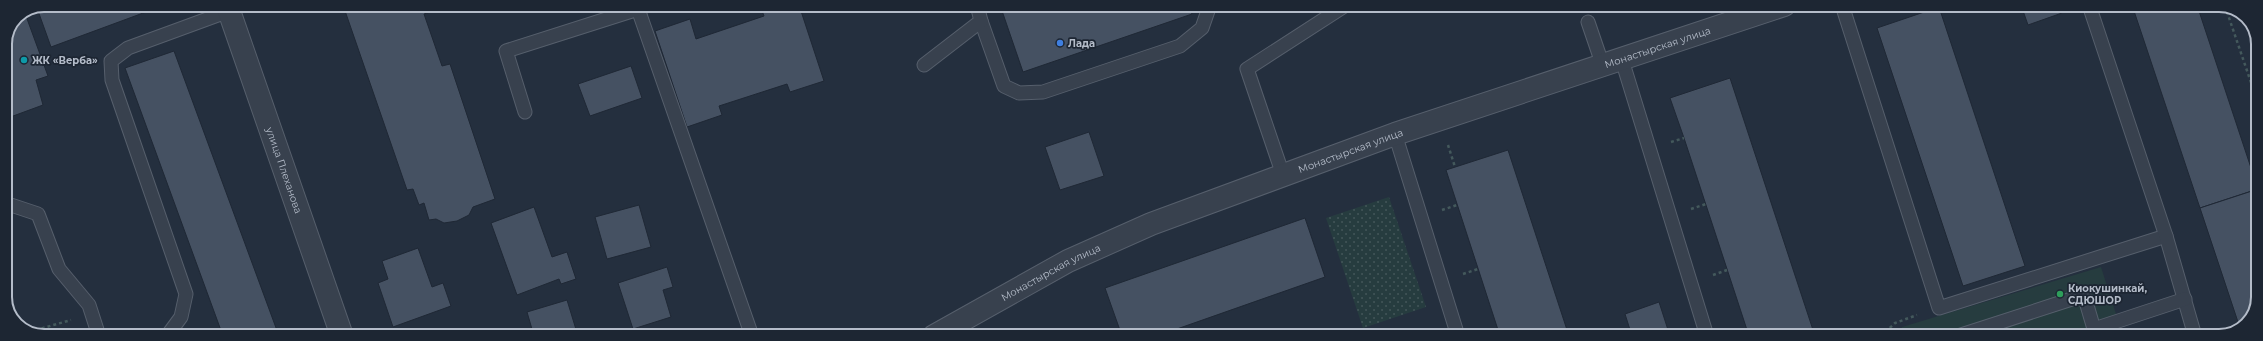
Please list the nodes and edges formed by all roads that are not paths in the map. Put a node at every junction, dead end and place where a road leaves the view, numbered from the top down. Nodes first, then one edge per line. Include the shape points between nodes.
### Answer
1 (218, 12) edge
2 (229, 12) edge
3 (627, 12) edge
4 (645, 12) edge
5 (978, 12) edge
6 (1208, 12) edge
7 (1335, 12) edge
8 (1763, 12) edge
9 (1844, 12) edge
10 (2090, 12) edge
11 (981, 21) junction
12 (1588, 22) dead end
13 (1612, 63) junction
14 (924, 65) dead end
15 (525, 112) dead end
16 (1395, 134) junction
17 (1283, 175) junction
18 (12, 205) edge
19 (2166, 236) junction
20 (2184, 299) junction
21 (96, 329) edge
22 (172, 329) edge
23 (340, 329) edge
24 (750, 329) edge
25 (947, 329) edge
26 (1456, 329) edge
27 (1705, 329) edge
28 (1980, 329) edge
29 (2094, 329) edge
30 (2105, 329) edge
31 (2194, 329) edge

1 - 22 lane via 128,48 111,61 112,80 186,294 181,317
2 - 23 street, улица Плеханова
3 - 15 lane via 506,51
4 - 24 lane
5 - 11 lane
6 - 11 lane via 1202,28 1180,46 1043,92 1019,94 1004,86
7 - 17 lane via 1247,69
8 - 13 street, Монастырская улица
9 - 19 lane via 1938,308
10 - 19 lane
11 - 14 lane
12 - 13 lane
13 - 16 street, Монастырская улица
13 - 27 lane
16 - 17 street, Монастырская улица
16 - 26 lane
17 - 25 street, Монастырская улица via 1151,224 1075,258
18 - 21 lane via 38,214 59,269 89,305
19 - 20 lane
20 - 30 lane
20 - 31 lane
28 - 29 lane via 2084,295

